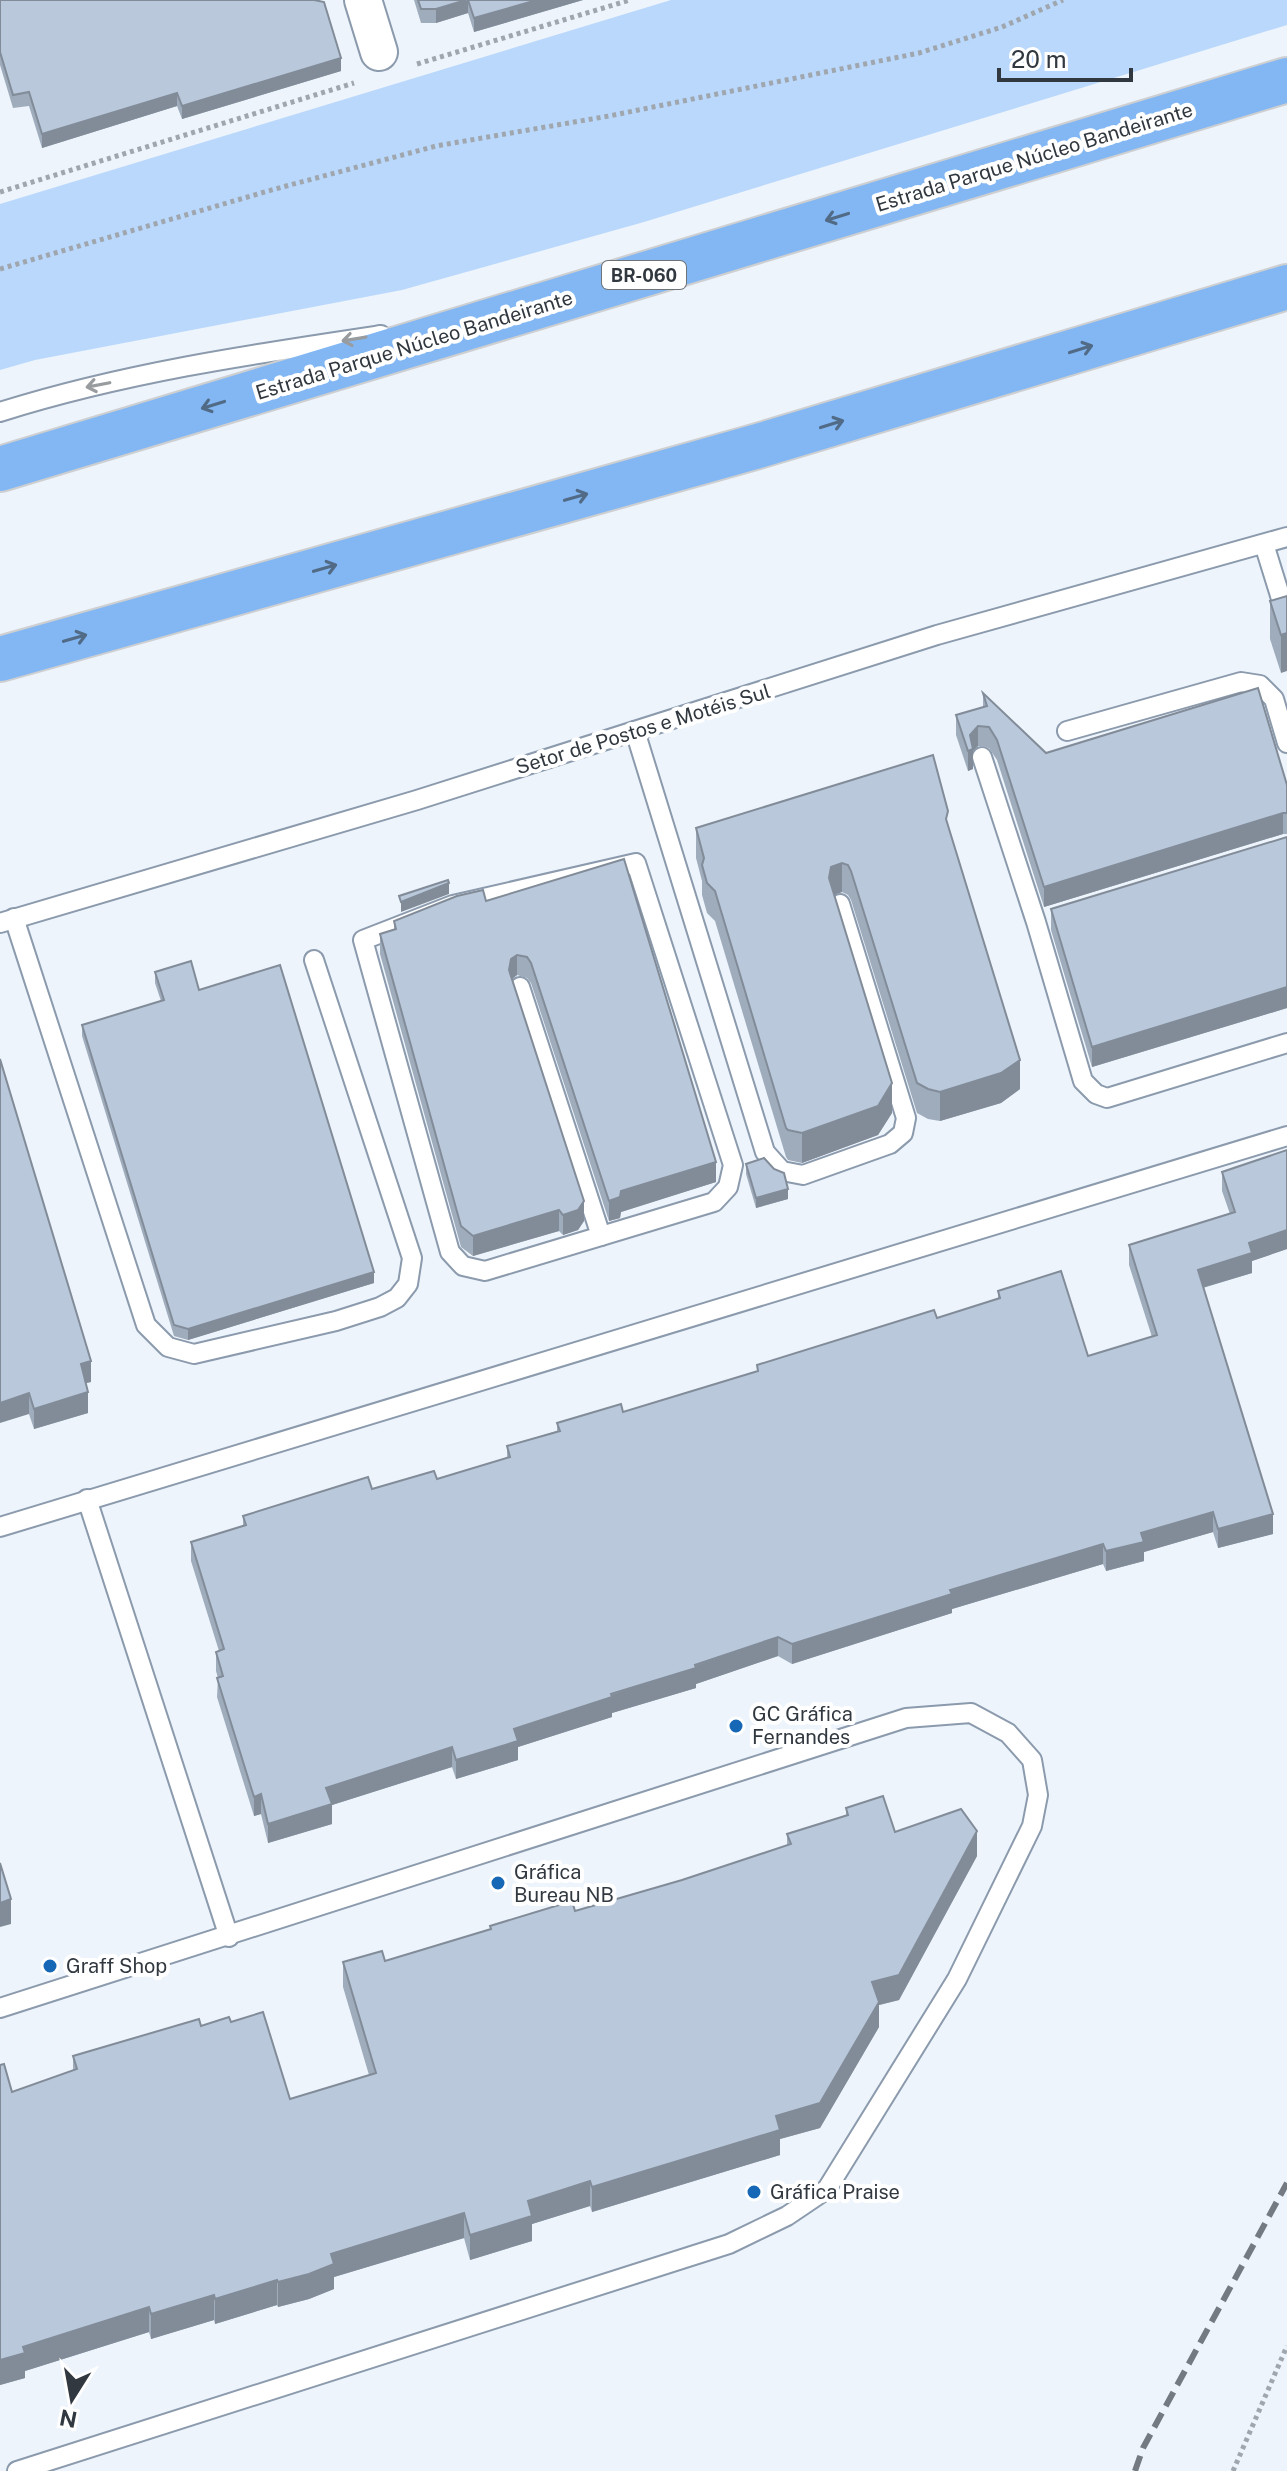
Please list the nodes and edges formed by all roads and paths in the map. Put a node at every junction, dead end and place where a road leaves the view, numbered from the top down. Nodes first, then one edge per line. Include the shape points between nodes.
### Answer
1 (363, 0) edge
2 (630, 0) edge
3 (1063, 0) edge
4 (379, 52) dead end
5 (416, 65) dead end
6 (1287, 80) edge
7 (355, 83) dead end
8 (0, 192) edge
9 (0, 269) edge
10 (1287, 287) edge
11 (514, 315) junction
12 (0, 412) edge
13 (0, 469) edge
14 (1287, 537) edge
15 (1264, 544) junction
16 (1287, 618) edge
17 (0, 659) edge
18 (635, 731) junction
19 (1067, 731) dead end
20 (1287, 743) edge
21 (982, 757) dead end
22 (840, 904) edge
23 (7, 920) edge
24 (314, 960) dead end
25 (520, 987) dead end
26 (1287, 1043) edge
27 (1287, 1136) edge
28 (601, 1236) junction
29 (87, 1499) junction
30 (0, 1527) edge
31 (229, 1937) junction
32 (0, 2008) edge
33 (1287, 2346) edge
34 (17, 2471) edge
35 (1233, 2471) edge

1 - 4 street
2 - 5 path
3 - 9 path via 1002,27 919,53 436,146
6 -> 11 highway, Estrada Parque Núcleo Bandeirante / BR-060
7 - 8 path
17 -> 10 highway via 742,451
11 -> 12 lane via 254,354 62,393
11 -> 13 highway, Estrada Parque Núcleo Bandeirante / BR-060
14 - 15 lane, Setor de Postos e Motéis Sul
15 - 16 lane
15 - 18 lane, Setor de Postos e Motéis Sul via 937,635
18 - 22 lane via 765,1152 782,1171 803,1175 890,1144 903,1133 906,1118
18 - 23 lane, Setor de Postos e Motéis Sul
19 - 20 lane via 1241,682 1260,685 1274,699
21 - 26 lane via 1043,920 1083,1081 1096,1094 1107,1098
23 - 24 lane via 146,1325 168,1347 194,1354 380,1307 408,1284 412,1258
25 - 28 lane
27 - 29 lane
28 - 28 lane via 485,1271 463,1266 450,1252 363,940 453,905 636,863 733,1165 728,1187 714,1202
29 - 30 lane
29 - 31 lane
31 - 32 lane
31 - 34 lane via 906,1718 971,1713 1008,1733 1032,1760 1038,1795 1032,1826 957,1979 827,2189 729,2244
33 - 35 path

